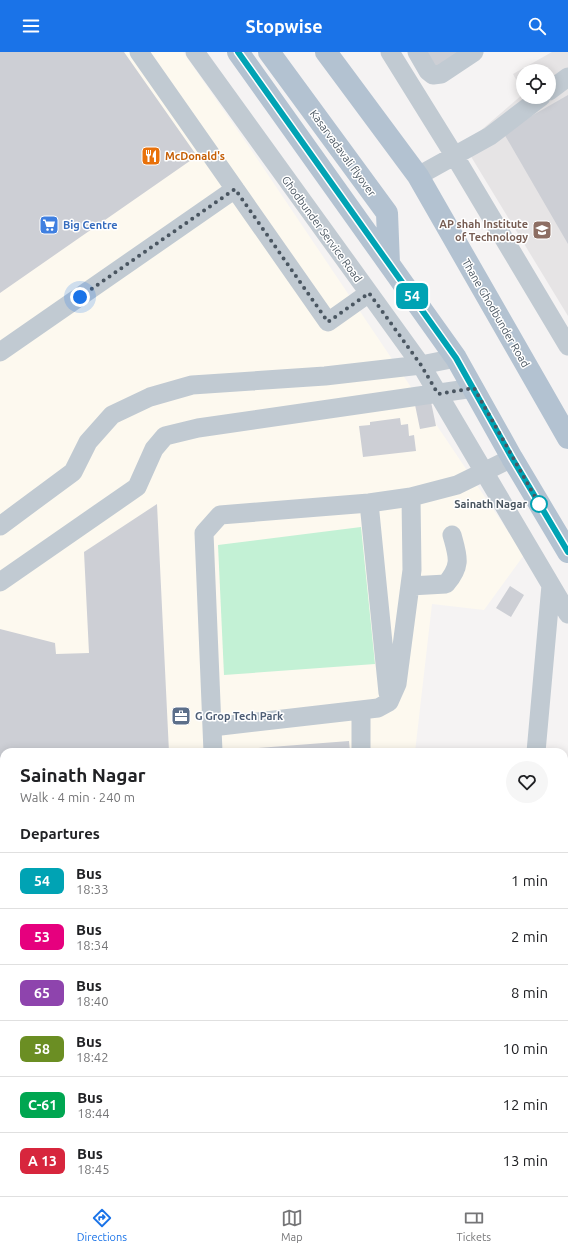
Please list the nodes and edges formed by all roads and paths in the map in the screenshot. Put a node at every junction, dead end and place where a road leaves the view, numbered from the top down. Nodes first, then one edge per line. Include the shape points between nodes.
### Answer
1 (139, 52) edge
2 (195, 52) edge
3 (238, 52) edge
4 (269, 52) edge
5 (326, 52) edge
6 (390, 52) edge
7 (417, 52) edge
8 (474, 52) edge
9 (568, 78) edge
10 (556, 86) edge
11 (532, 104) edge
12 (454, 155) junction
13 (418, 176) junction
14 (235, 189) junction
15 (389, 264) junction
16 (369, 293) junction
17 (568, 346) edge
18 (0, 352) edge
19 (456, 358) junction
20 (421, 365) junction
21 (474, 388) junction
22 (438, 394) junction
23 (568, 437) edge
24 (512, 458) junction
25 (485, 472) junction
26 (411, 497) junction
27 (368, 503) junction
28 (0, 526) edge
29 (452, 535) dead end
30 (568, 552) edge
31 (0, 582) edge
32 (551, 585) junction
33 (410, 586) junction
34 (568, 614) edge
35 (389, 702) junction
36 (361, 710) junction
37 (212, 727) junction
38 (213, 748) edge
39 (361, 748) edge
40 (536, 748) edge

1 - 14 street
2 - 16 street, Ghodbunder Service Road
3 - 15 main road
4 - 15 main road, Kasarvadavali flyover via 387,213
5 - 13 main road, Thane Ghodbunder Road
6 - 12 street
7 - 8 street via 428,71 441,74
9 - 10 street
11 - 12 street via 490,136
12 - 13 street
12 - 17 street
13 - 23 main road, Thane Ghodbunder Road
14 - 16 street via 328,322
14 - 18 street
15 - 19 main road
16 - 20 street, Ghodbunder Service Road
19 - 20 street
19 - 21 main road
20 - 22 street, Ghodbunder Service Road
20 - 28 street via 325,376 192,385 150,397 112,415 88,442 72,472
21 - 22 street
21 - 24 main road
22 - 25 street, Ghodbunder Service Road
22 - 31 street via 198,428 165,436 154,448 137,487
24 - 25 street
24 - 30 main road
25 - 26 street via 457,485
25 - 32 street, Ghodbunder Service Road
26 - 27 street
26 - 33 street
27 - 35 street
27 - 37 street via 220,515 204,533
29 - 33 street via 459,559 454,575 446,584
32 - 34 street, Ghodbunder Service Road
32 - 40 street
33 - 35 street via 397,684
35 - 36 street via 378,708
36 - 37 street
36 - 39 street
37 - 38 street

